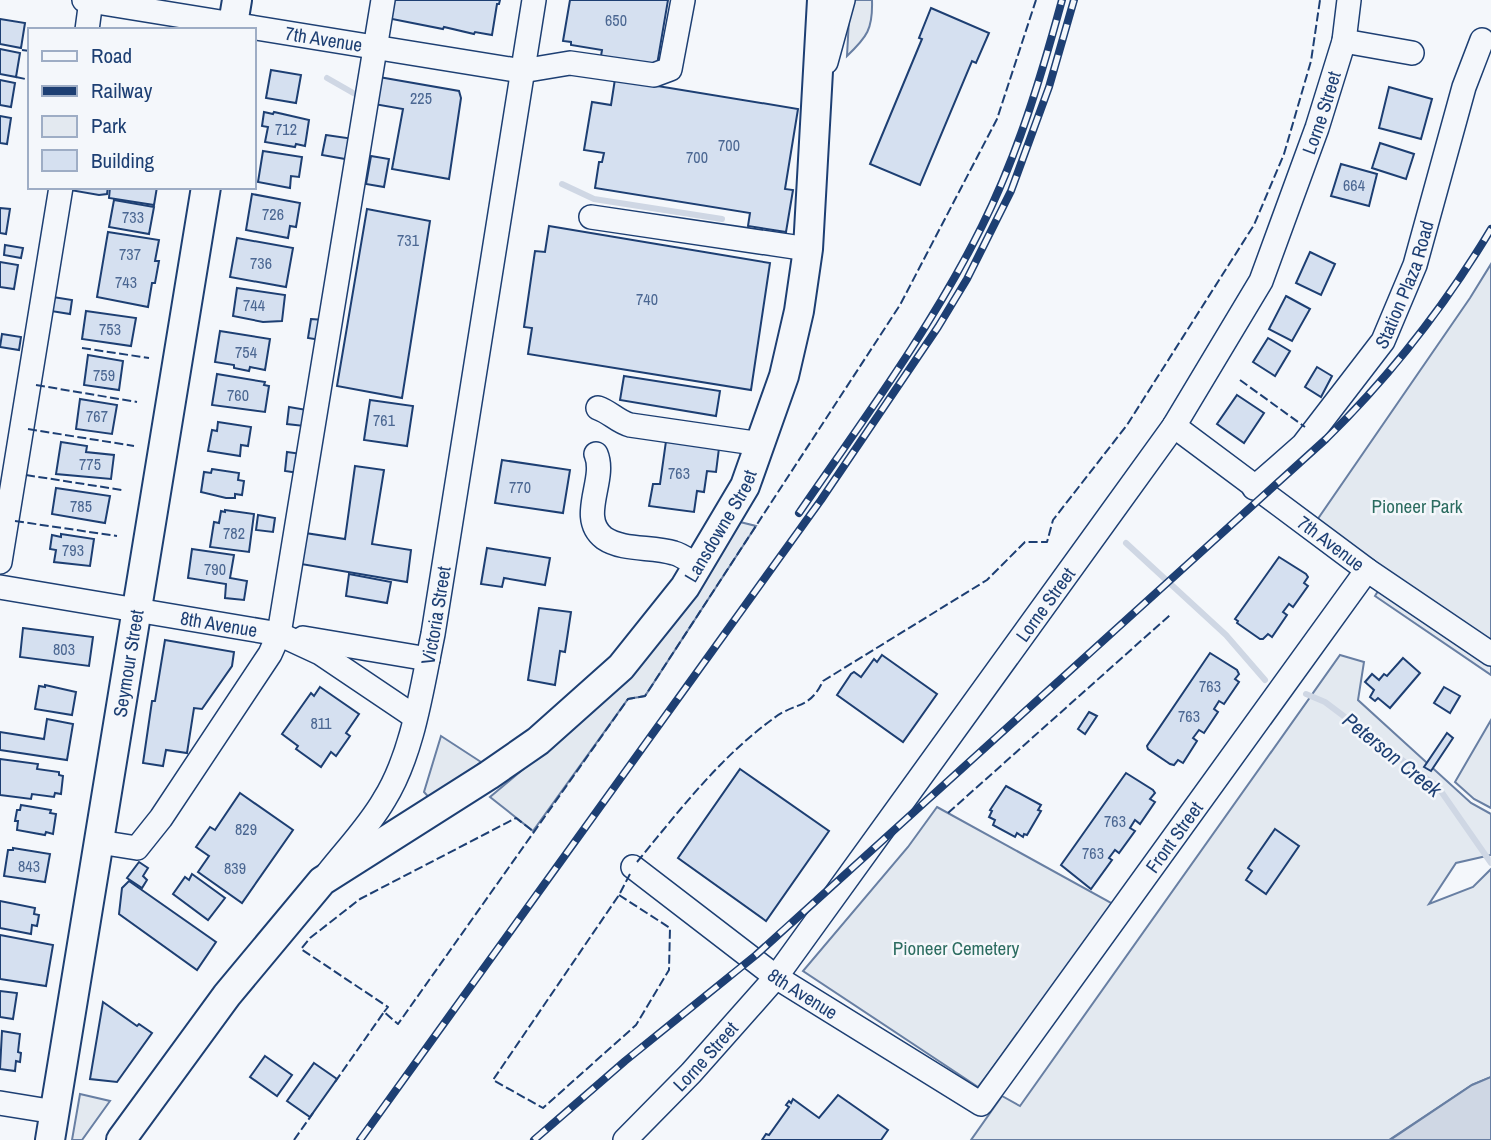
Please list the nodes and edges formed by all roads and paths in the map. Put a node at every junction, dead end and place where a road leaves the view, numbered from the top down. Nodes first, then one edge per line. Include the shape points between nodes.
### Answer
1 (89, 0) edge
2 (383, 0) edge
3 (534, 0) edge
4 (683, 0) edge
5 (822, 0) edge
6 (843, 0) edge
7 (1349, 0) edge
8 (234, 18) edge
9 (87, 28) edge
10 (1482, 40) dead end
11 (1344, 41) junction
12 (375, 47) junction
13 (1412, 54) dead end
14 (522, 71) junction
15 (818, 89) junction
16 (61, 189) edge
17 (206, 189) edge
18 (591, 217) dead end
19 (808, 248) junction
20 (598, 408) dead end
21 (1174, 426) junction
22 (761, 444) junction
23 (596, 454) dead end
24 (1254, 488) junction
25 (0, 562) edge
26 (698, 566) junction
27 (1367, 570) junction
28 (0, 587) edge
29 (137, 609) junction
30 (279, 634) junction
31 (1491, 654) edge
32 (428, 659) junction
33 (415, 717) junction
34 (99, 842) junction
35 (634, 867) dead end
36 (322, 881) junction
37 (776, 977) junction
38 (0, 1104) edge
39 (981, 1104) joint
40 (55, 1112) junction
41 (50, 1140) edge
42 (121, 1140) edge
43 (625, 1140) edge

1 - 8 street, 7th Avenue
1 - 9 street
2 - 12 street
3 - 14 street, Victoria Street
4 - 14 street, 7th Avenue via 672,62 664,73 570,63
5 - 15 main road, Lansdowne Street
6 - 15 street
7 - 11 street, Lorne Street
8 - 12 street, 7th Avenue
10 - 24 street, Station Plaza Road via 1464,87 1415,265 1382,341 1303,445
11 - 13 street
11 - 21 street, Lorne Street via 1261,281
12 - 14 street, 7th Avenue
12 - 30 street
14 - 32 street, Victoria Street
15 - 19 main road, Lansdowne Street
16 - 25 street
17 - 29 main road, Seymour Street
18 - 19 street
19 - 22 main road, Lansdowne Street via 784,376
20 - 22 street via 630,425
21 - 24 street, 7th Avenue
21 - 37 street, Lorne Street
22 - 26 main road, Lansdowne Street via 745,486
23 - 26 street via 600,466 592,517 600,534 615,543 676,553
24 - 27 street, 7th Avenue
26 - 36 main road, Lansdowne Street via 621,667 538,741
27 - 31 street, 7th Avenue
27 - 39 street, Front Street
28 - 29 street, 8th Avenue
29 - 30 street, 8th Avenue
29 - 34 main road, Seymour Street
30 - 32 street
30 - 33 street, 8th Avenue via 307,645
30 - 34 street via 169,807 137,848
32 - 33 street, Victoria Street
33 - 36 street, Victoria Street via 385,800
34 - 40 main road, Seymour Street
35 - 37 street, 8th Avenue
36 - 42 main road, Victoria Street via 227,995
37 - 39 street, 8th Avenue
37 - 43 street, Lorne Street
38 - 40 street
40 - 41 main road, Seymour Street

